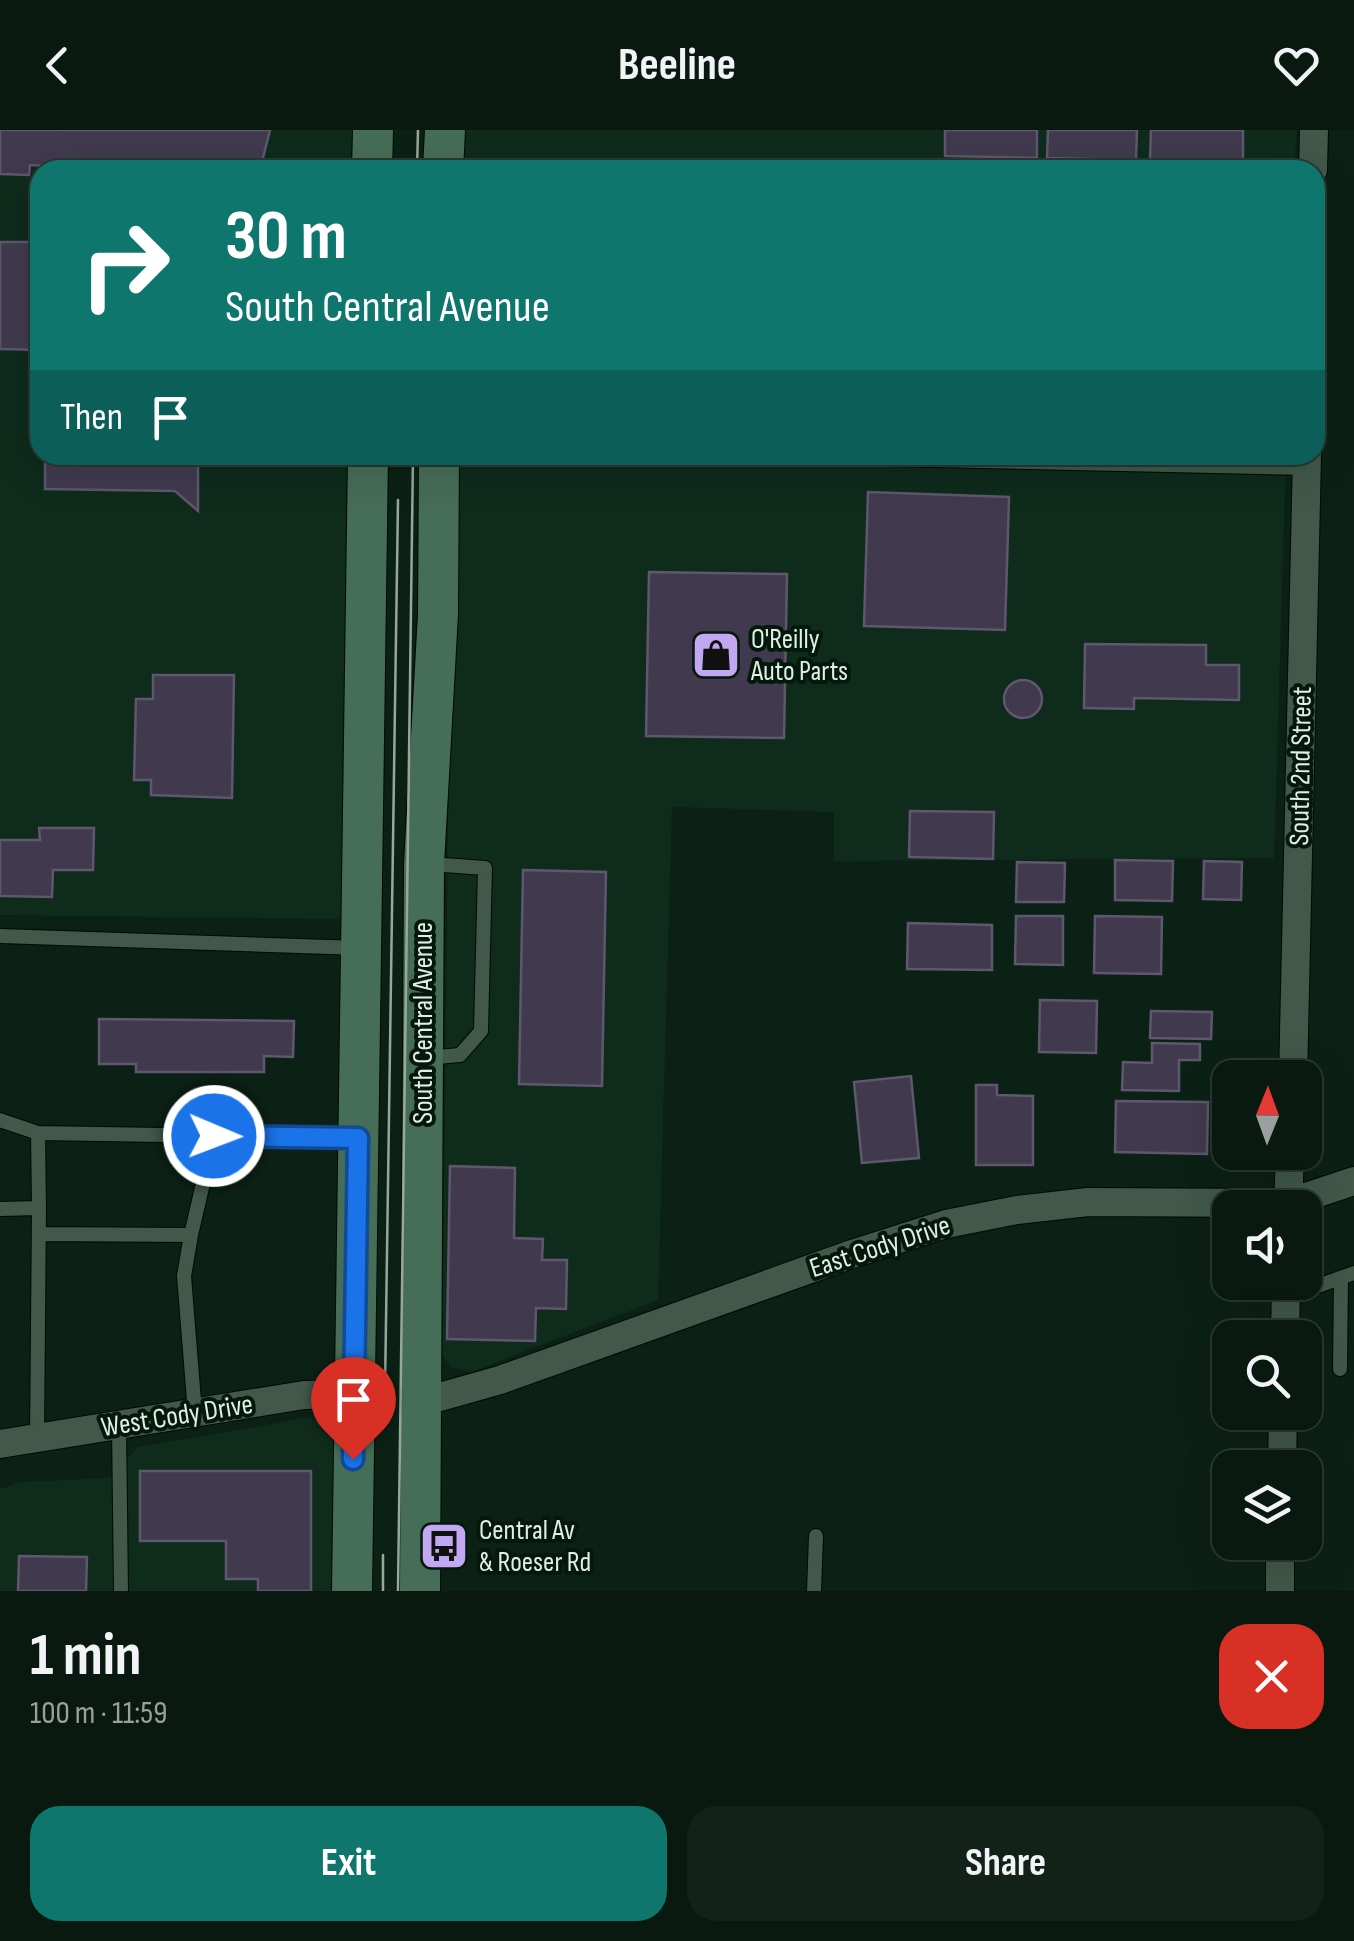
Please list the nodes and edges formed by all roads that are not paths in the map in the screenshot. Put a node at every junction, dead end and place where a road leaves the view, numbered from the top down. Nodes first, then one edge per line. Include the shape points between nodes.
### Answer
1 (373, 130) edge
2 (445, 130) edge
3 (1314, 130) edge
4 (372, 160) edge
5 (444, 160) edge
6 (1313, 160) edge
7 (368, 465) edge
8 (439, 465) edge
9 (1307, 465) edge
10 (424, 864) junction
11 (0, 936) edge
12 (360, 948) junction
13 (422, 1058) junction
14 (1293, 1060) edge
15 (0, 1120) edge
16 (38, 1133) junction
17 (214, 1136) junction
18 (358, 1138) junction
19 (1354, 1181) edge
20 (1322, 1193) edge
21 (1212, 1204) edge
22 (39, 1208) junction
23 (0, 1209) edge
24 (39, 1234) junction
25 (191, 1235) junction
26 (1348, 1275) edge
27 (1322, 1284) edge
28 (1340, 1369) dead end
29 (354, 1394) junction
30 (422, 1402) junction
31 (195, 1412) junction
32 (119, 1425) junction
33 (37, 1438) junction
34 (0, 1444) edge
35 (816, 1536) dead end
36 (1280, 1560) edge
37 (121, 1591) edge
38 (352, 1591) edge
39 (420, 1591) edge
40 (814, 1591) edge
41 (1280, 1591) edge

1 - 4 main road
2 - 5 main road
3 - 6 street
7 - 12 main road
8 - 10 main road, South Central Avenue
9 - 14 street, South 2nd Street
10 - 13 main road, South Central Avenue
10 - 13 lane via 485,868 480,1031 460,1055
11 - 12 lane
12 - 18 main road
13 - 30 main road, South Central Avenue
15 - 16 lane
16 - 17 lane
16 - 22 lane
17 - 18 lane
17 - 25 lane
18 - 29 main road
19 - 20 street, East Cody Drive
21 - 30 street, East Cody Drive via 1088,1202 946,1224
22 - 23 lane
22 - 24 lane
24 - 25 lane
24 - 33 lane
25 - 31 lane via 184,1276
26 - 27 lane
26 - 28 lane
29 - 31 street, West Cody Drive
29 - 38 main road
30 - 39 main road, South Central Avenue
31 - 32 street, West Cody Drive
32 - 33 street, West Cody Drive
32 - 37 lane
33 - 34 street, West Cody Drive
35 - 40 lane
36 - 41 street

